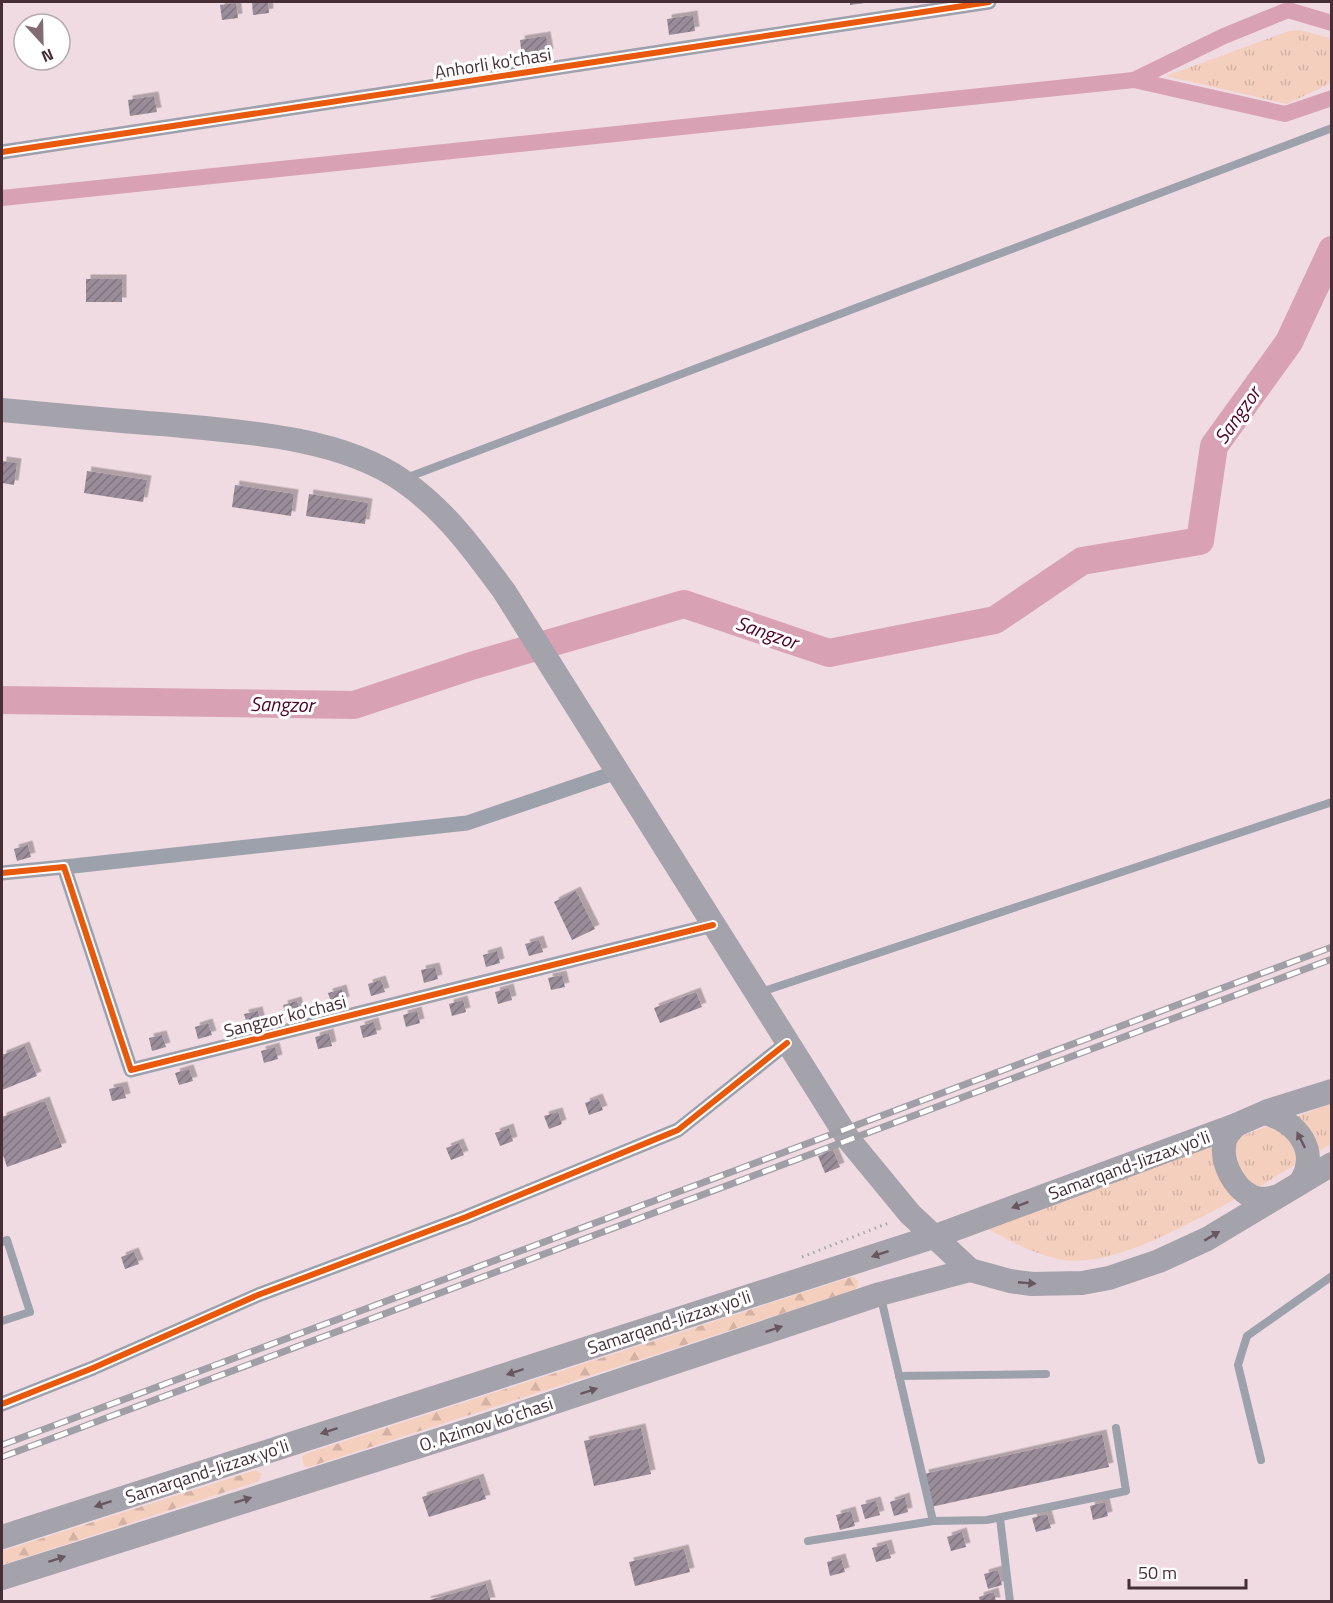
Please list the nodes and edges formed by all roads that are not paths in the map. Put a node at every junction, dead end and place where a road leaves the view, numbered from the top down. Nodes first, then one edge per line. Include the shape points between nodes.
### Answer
1 (989, 2) edge
2 (1332, 128) edge
3 (2, 152) edge
4 (2, 410) edge
5 (402, 480) junction
6 (617, 772) junction
7 (1332, 802) edge
8 (63, 867) junction
9 (2, 873) edge
10 (713, 925) junction
11 (756, 994) junction
12 (787, 1043) junction
13 (1332, 1091) edge
14 (1264, 1113) junction
15 (1236, 1125) junction
16 (1332, 1164) edge
17 (1300, 1183) junction
18 (1275, 1197) junction
19 (936, 1236) junction
20 (2, 1242) edge
21 (970, 1270) junction
22 (1332, 1276) edge
23 (880, 1294) junction
24 (2, 1322) edge
25 (1046, 1374) dead end
26 (899, 1376) junction
27 (2, 1404) edge
28 (1116, 1428) dead end
29 (298, 1441) junction
30 (1261, 1460) dead end
31 (309, 1479) junction
32 (1000, 1518) junction
33 (933, 1521) junction
34 (2, 1537) edge
35 (808, 1541) dead end
36 (2, 1578) edge
37 (1010, 1602) edge

1 - 3 street, Anhorli ko'chasi
2 - 5 lane
4 - 5 main road via 259,434 333,450 366,461
5 - 6 main road via 468,541 504,591
6 - 8 street via 467,823
6 - 10 main road
7 - 11 lane
8 - 9 street
8 - 10 street, Sangzor ko'chasi via 131,1070
10 - 11 main road
11 - 12 main road
12 - 19 main road via 849,1140 910,1214
12 - 27 street via 678,1130 258,1295
13 - 14 main road, Samarqand-Jizzax yo'li
14 - 15 main road, Samarqand-Jizzax yo'li
17 -> 14 main road via 1308,1161 1299,1134 1283,1119
15 - 18 main road via 1224,1143 1235,1181 1253,1196
15 -> 19 main road, Samarqand-Jizzax yo'li
16 - 17 main road
17 - 18 main road
21 -> 18 main road via 1032,1284 1109,1278 1207,1239
19 - 21 main road
19 -> 29 main road, Samarqand-Jizzax yo'li
20 - 24 lane via 7,1240 30,1312
21 - 23 main road, O. Azimov ko'chasi
22 - 30 lane via 1247,1336 1238,1365
23 - 26 lane
31 -> 23 main road, O. Azimov ko'chasi via 483,1426
25 - 26 lane
26 - 33 lane
28 - 32 lane via 1126,1491
29 - 31 main road via 287,1455 287,1466 295,1475
29 -> 34 main road, Samarqand-Jizzax yo'li
36 -> 31 main road, O. Azimov ko'chasi
32 - 33 lane
32 - 37 lane
33 - 35 lane

